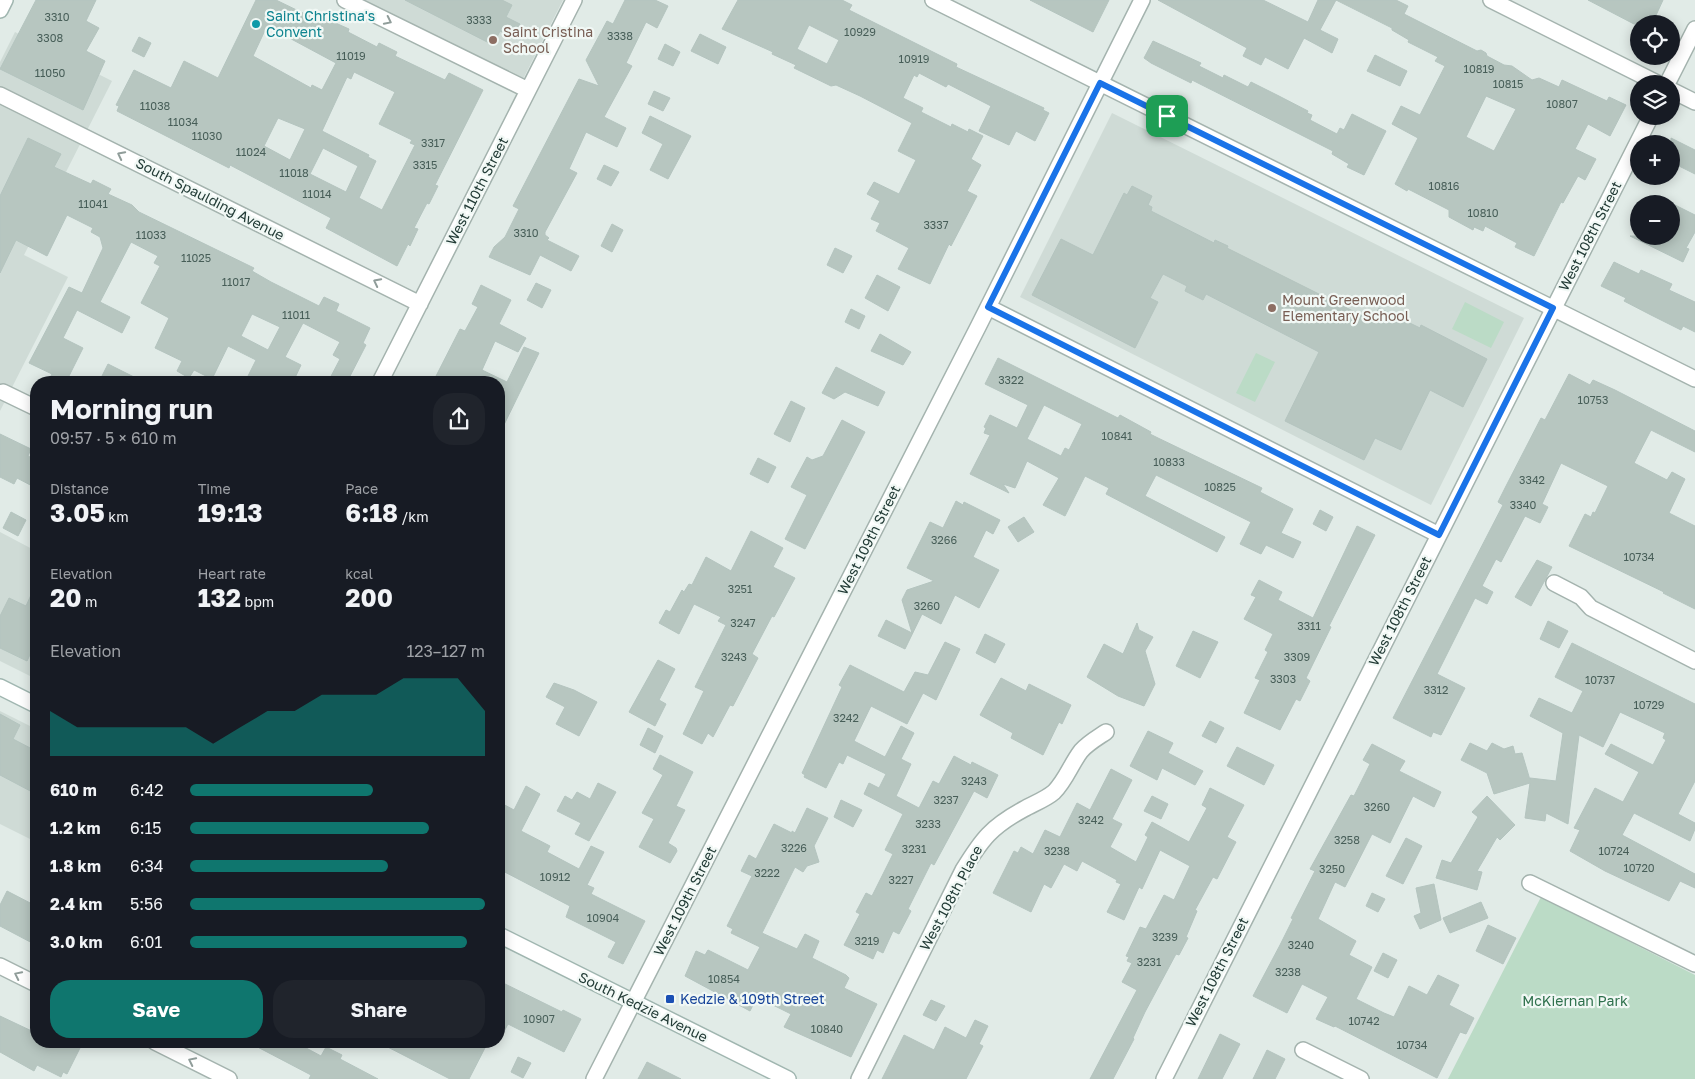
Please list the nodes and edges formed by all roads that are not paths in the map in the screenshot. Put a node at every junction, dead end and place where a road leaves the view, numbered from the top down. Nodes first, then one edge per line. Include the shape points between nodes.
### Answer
1 (5, 0) edge
2 (345, 0) edge
3 (574, 0) edge
4 (933, 0) edge
5 (1142, 0) edge
6 (1491, 0) edge
7 (0, 10) edge
8 (1695, 28) edge
9 (1641, 75) edge
10 (1672, 75) edge
11 (1100, 83) junction
12 (528, 90) junction
13 (1680, 94) edge
14 (0, 95) edge
15 (1695, 102) edge
16 (1645, 125) edge
17 (420, 304) junction
18 (988, 307) junction
19 (1553, 308) junction
20 (383, 376) edge
21 (1695, 379) edge
22 (3, 392) dead end
23 (30, 405) edge
24 (1439, 535) junction
25 (1554, 583) dead end
26 (1695, 661) edge
27 (0, 687) edge
28 (30, 702) edge
29 (1106, 732) dead end
30 (1530, 882) dead end
31 (505, 938) edge
32 (1695, 964) edge
33 (0, 966) edge
34 (30, 981) edge
35 (634, 1002) junction
36 (167, 1048) edge
37 (1303, 1050) dead end
38 (229, 1079) edge
39 (594, 1079) edge
40 (788, 1079) edge
41 (859, 1079) edge
42 (1164, 1079) edge
43 (1361, 1079) edge

1 - 7 street
2 -> 12 street
3 - 12 street, West 110th Street
4 - 11 street
5 - 11 street, West 109th Street
6 - 9 street
8 - 10 street
11 - 18 street, West 109th Street
11 - 19 street
12 - 17 street, West 110th Street
13 - 15 street
17 -> 14 street, South Spaulding Avenue
16 - 19 street, West 108th Street
17 - 20 street, West 110th Street
18 - 24 street
18 - 35 street, West 109th Street
19 - 21 street
19 - 24 street, West 108th Street
22 - 23 street
24 - 42 street, West 108th Street
25 - 26 street via 1581,597 1591,608
27 - 28 street
29 - 41 street, West 108th Place via 1080,752 1052,793 1000,823 978,846
30 - 32 street
31 - 35 street, South Kedzie Avenue
34 -> 33 street
35 - 39 street, West 109th Street
35 - 40 street, South Kedzie Avenue
38 -> 36 street
37 - 43 street

